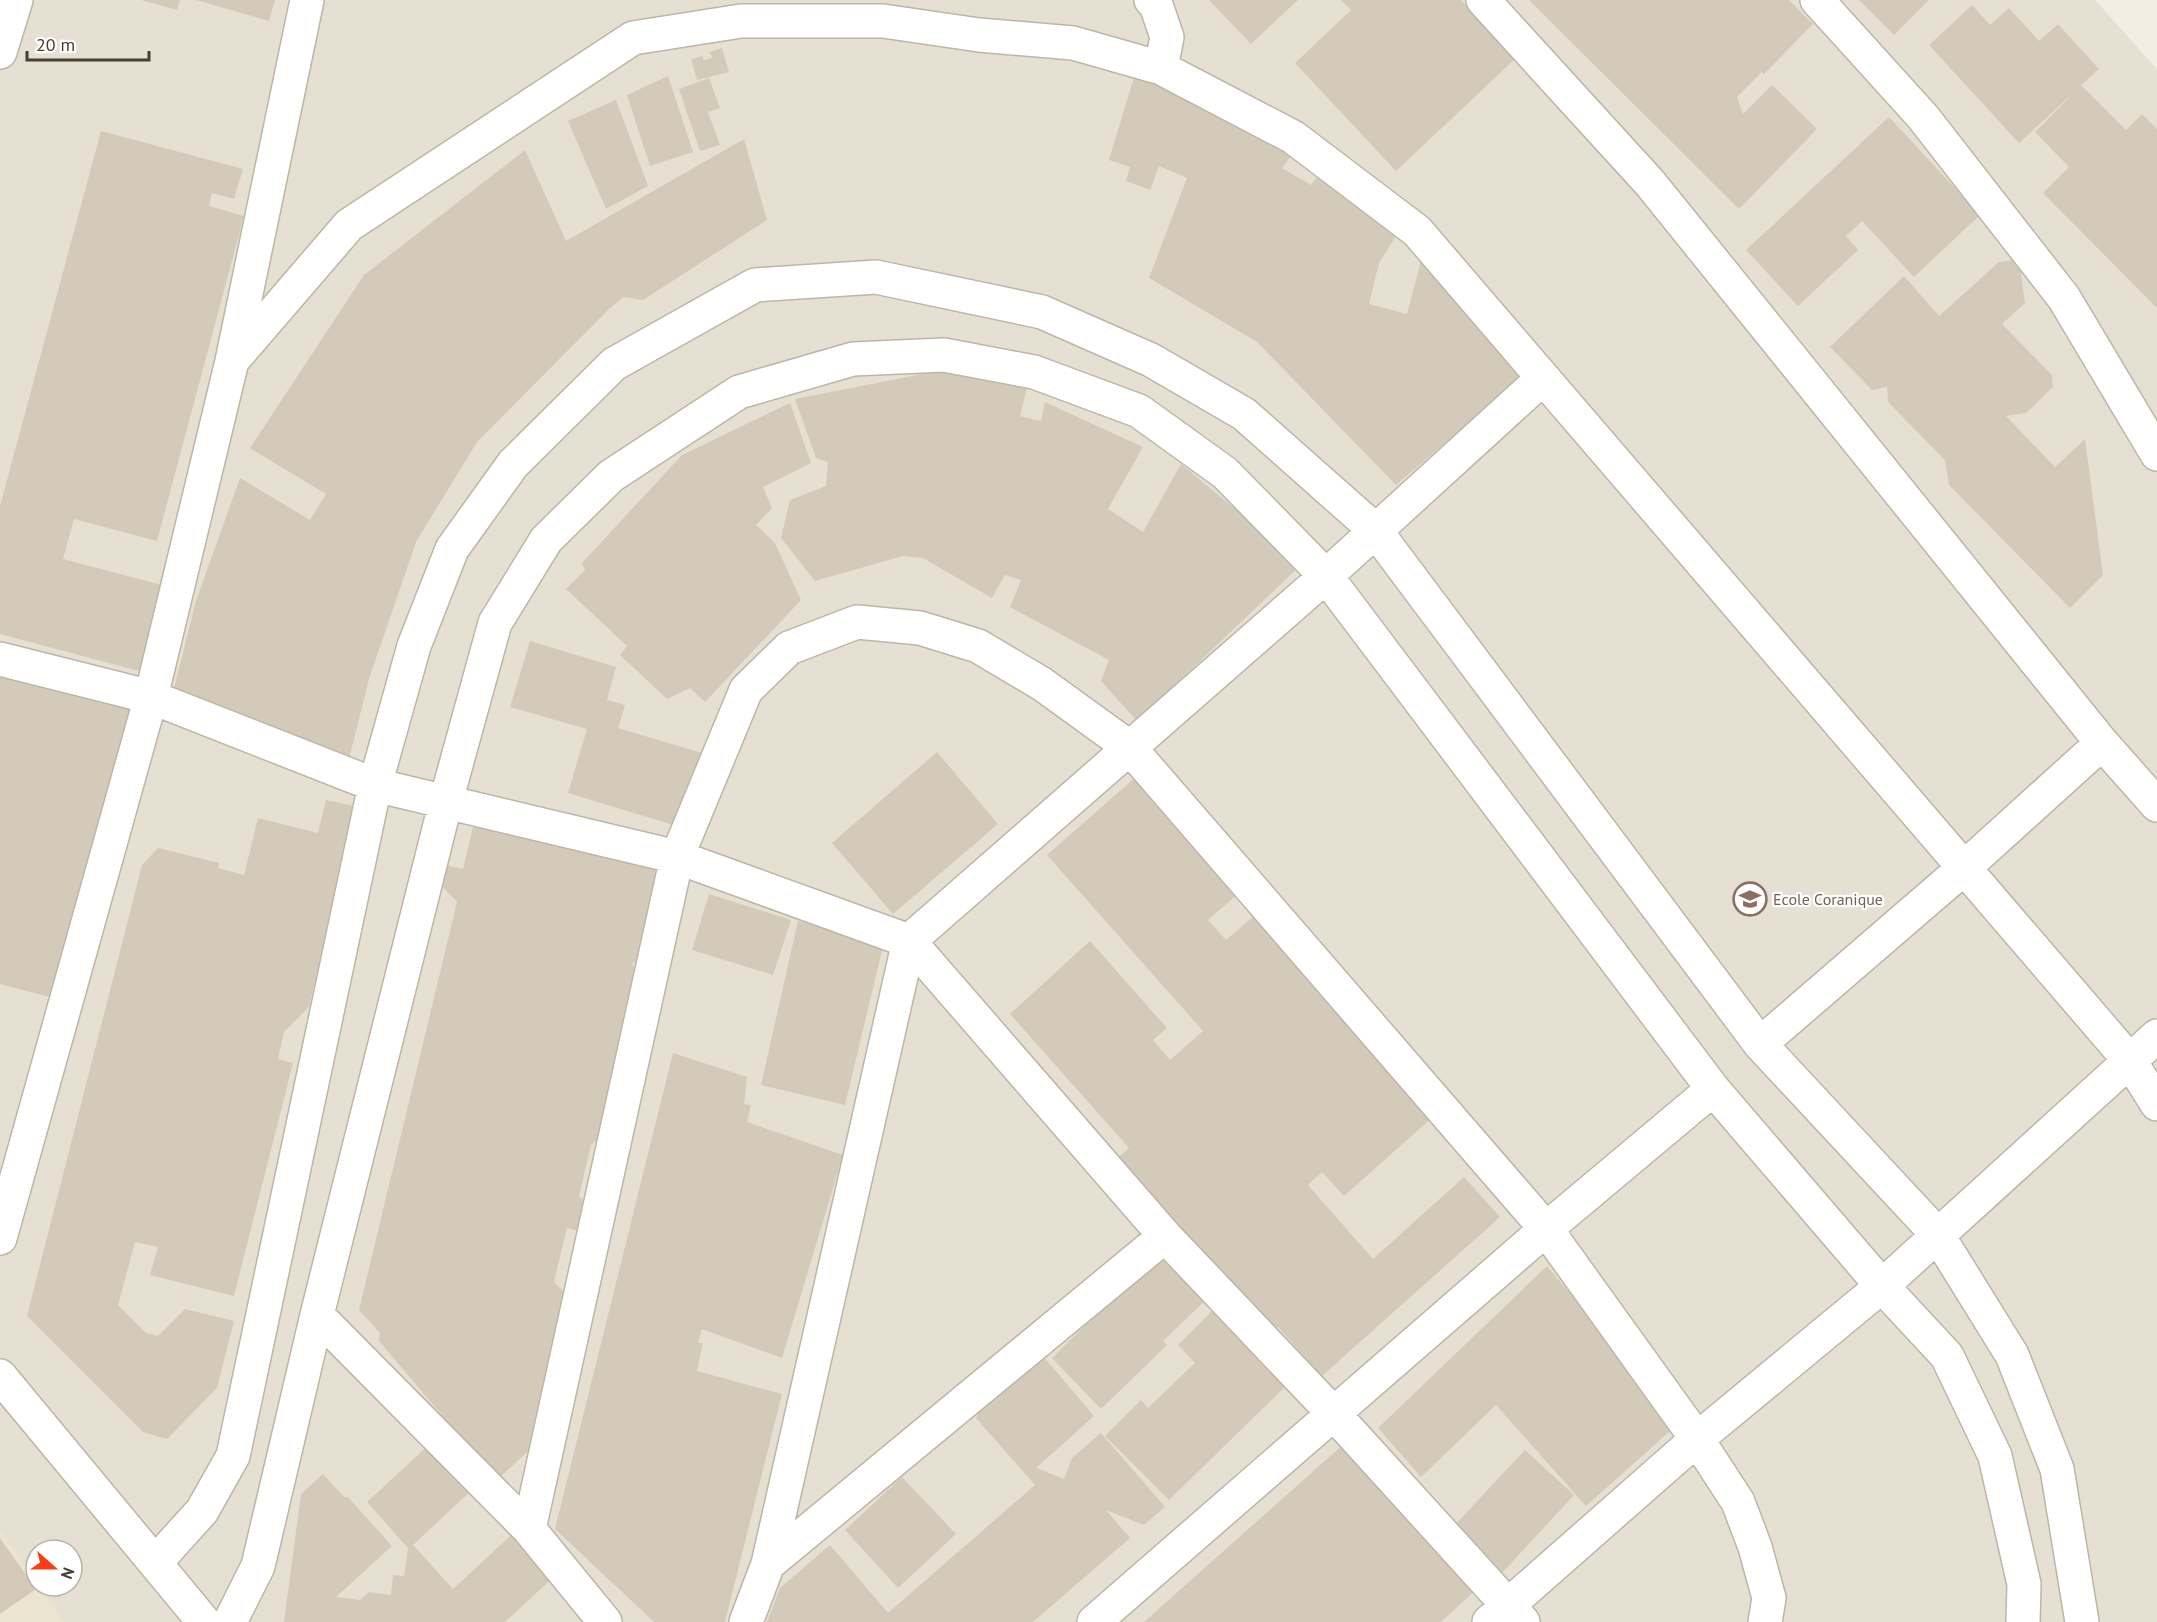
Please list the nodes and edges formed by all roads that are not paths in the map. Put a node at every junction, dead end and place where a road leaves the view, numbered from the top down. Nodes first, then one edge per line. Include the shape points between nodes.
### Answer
1 (16, 0) edge
2 (307, 0) edge
3 (1151, 0) edge
4 (1483, 0) edge
5 (1817, 0) edge
6 (826, 11) edge
7 (0, 52) edge
8 (1161, 69) junction
9 (232, 361) junction
10 (1543, 378) junction
11 (2157, 454) edge
12 (1375, 530) junction
13 (1326, 576) junction
14 (0, 659) edge
15 (151, 697) junction
16 (2102, 742) junction
17 (1129, 747) junction
18 (375, 785) junction
19 (446, 801) junction
20 (2157, 805) edge
21 (677, 857) junction
22 (1964, 868) junction
23 (909, 941) junction
24 (2157, 1036) edge
25 (1760, 1044) junction
26 (2130, 1060) junction
27 (1713, 1089) junction
28 (2157, 1104) edge
29 (1546, 1229) junction
30 (1937, 1234) junction
31 (1165, 1236) junction
32 (0, 1238) edge
33 (1882, 1286) junction
34 (317, 1315) junction
35 (0, 1376) edge
36 (1334, 1414) junction
37 (1697, 1439) junction
38 (529, 1529) junction
39 (155, 1563) junction
40 (768, 1564) junction
41 (1507, 1616) edge
42 (204, 1622) edge
43 (230, 1622) edge
44 (606, 1622) edge
45 (746, 1622) edge
46 (1094, 1622) edge
47 (1765, 1622) edge
48 (2023, 1622) edge
49 (2082, 1622) edge

1 - 7 street
2 - 9 street
3 - 8 street via 1167,37
4 - 16 street via 1650,183
5 - 11 street via 1923,117 2064,298
6 - 8 street via 979,35 1072,44
6 - 9 street via 633,38 349,225
8 - 10 street via 1293,137 1417,231
9 - 15 street
10 - 12 street
10 - 22 street
12 - 13 street
12 - 18 street via 1244,414 1150,360 1042,312 876,276 755,285 614,364 513,464 452,549 414,646
12 - 25 street
13 - 17 street
13 - 19 street via 1225,473 1139,411 1034,372 944,355 853,359 739,392 611,476 546,540 495,623
13 - 27 street
14 - 15 street
15 - 18 street
15 - 32 street
16 - 20 street
16 - 22 street
17 - 21 street via 1042,684 978,646 920,628 857,622 789,648 746,690
17 - 23 street
17 - 29 street
18 - 19 street
18 - 39 street via 233,1456 202,1511
19 - 21 street
19 - 34 street
21 - 23 street
21 - 38 street
22 - 25 street
22 - 26 street
23 - 31 street
23 - 40 street
24 - 26 street
25 - 30 street
26 - 28 street
26 - 30 street
27 - 29 street
27 - 33 street
29 - 36 street
29 - 37 street
30 - 33 street
30 - 49 street via 2013,1355 2057,1469
31 - 36 street
31 - 40 street
33 - 37 street
33 - 48 street via 1947,1356 1995,1456 2024,1584
34 - 38 street
34 - 43 street via 258,1566
35 - 39 street
36 - 41 street
36 - 46 street
37 - 41 street
37 - 47 street via 1738,1502 1755,1547 1769,1598
38 - 44 street
39 - 42 street
40 - 45 street

